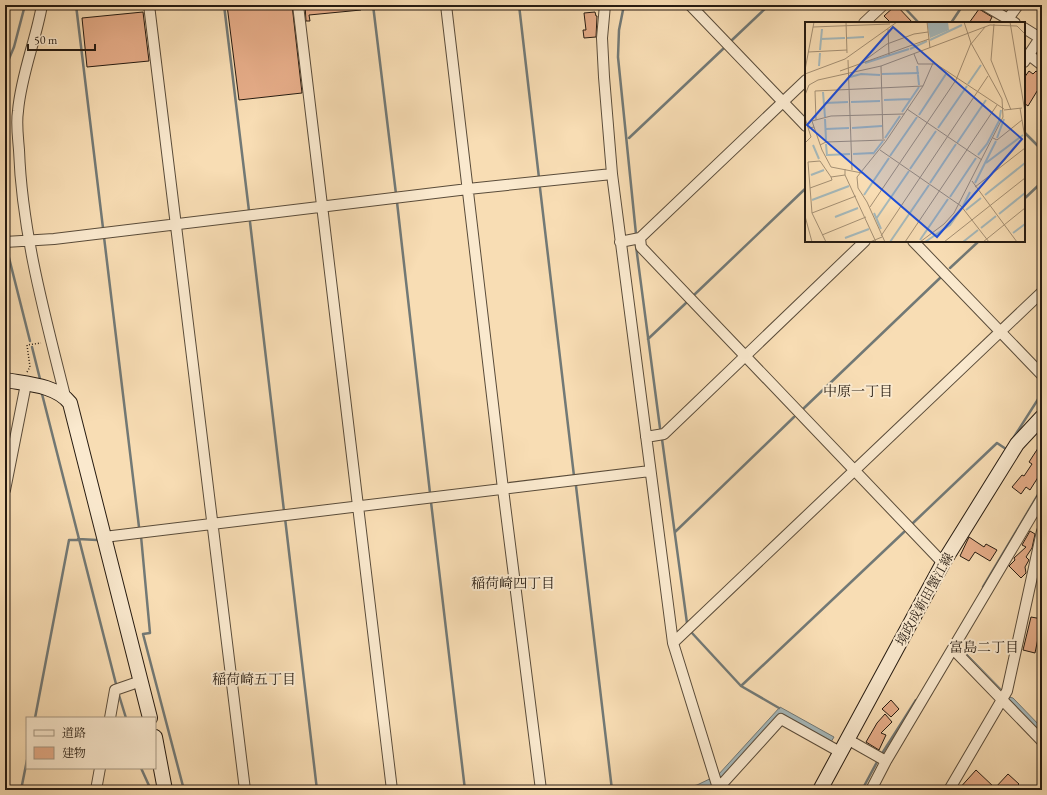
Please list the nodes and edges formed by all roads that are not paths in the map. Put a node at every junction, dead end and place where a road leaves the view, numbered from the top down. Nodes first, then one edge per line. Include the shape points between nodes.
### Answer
1 (42, 5) edge
2 (149, 5) edge
3 (298, 5) edge
4 (446, 5) edge
5 (605, 5) edge
6 (690, 5) edge
7 (882, 5) edge
8 (984, 5) edge
9 (1018, 5) edge
10 (1012, 21) edge
11 (865, 22) edge
12 (1025, 29) edge
13 (1026, 58) edge
14 (1042, 65) edge
15 (805, 81) edge
16 (783, 102) junction
17 (805, 125) edge
18 (612, 174) junction
19 (468, 189) junction
20 (322, 207) junction
21 (176, 224) junction
22 (640, 238) junction
23 (30, 241) junction
24 (5, 242) edge
25 (620, 242) junction
26 (864, 242) edge
27 (914, 242) edge
28 (1042, 292) edge
29 (1000, 332) junction
30 (746, 357) junction
31 (1042, 375) edge
32 (5, 380) edge
33 (24, 384) junction
34 (64, 396) junction
35 (1042, 417) edge
36 (646, 437) junction
37 (650, 471) junction
38 (855, 471) junction
39 (503, 489) junction
40 (5, 490) edge
41 (1042, 498) edge
42 (358, 506) junction
43 (212, 523) junction
44 (1042, 531) edge
45 (104, 537) junction
46 (943, 563) junction
47 (673, 643) junction
48 (953, 649) junction
49 (141, 681) junction
50 (1004, 696) junction
51 (110, 717) edge
52 (150, 717) edge
53 (846, 739) junction
54 (156, 741) edge
55 (1042, 741) edge
56 (840, 752) junction
57 (886, 761) junction
58 (100, 769) edge
59 (715, 785) edge
60 (96, 790) edge
61 (166, 790) edge
62 (245, 790) edge
63 (392, 790) edge
64 (542, 790) edge
65 (820, 790) edge
66 (871, 790) edge
67 (949, 790) edge

1 - 23 street via 17,112 20,183
2 - 21 street
3 - 20 street
4 - 19 street
5 - 18 street via 603,69
6 - 16 street
7 - 11 street
8 - 10 street
9 - 10 street
12 - 13 street via 1040,38
13 - 14 street
15 - 16 street
16 - 17 street
16 - 22 street
18 - 19 street
18 - 25 street
19 - 20 street
19 - 39 street
20 - 21 street
20 - 42 street
21 - 23 street
21 - 43 street
22 - 25 street
22 - 30 street via 641,247
23 - 24 street
23 - 34 street
25 - 36 street
26 - 30 street
27 - 29 street
28 - 29 street
29 - 31 street
29 - 38 street
30 - 36 street via 664,434
30 - 38 street
32 - 33 street
33 - 34 street via 56,391
33 - 40 street
34 - 45 street via 74,414
35 - 46 street, 境政成新田蟹江線 via 1017,444
36 - 37 street
37 - 39 street
37 - 47 street
38 - 46 street
38 - 47 street
39 - 42 street
39 - 64 street
41 - 48 street
42 - 43 street
42 - 63 street
43 - 45 street
43 - 62 street
44 - 50 street
45 - 49 street
46 - 53 street, 境政成新田蟹江線
47 - 59 street
48 - 50 street
48 - 57 street
49 - 51 street via 115,690
49 - 52 street
50 - 55 street
50 - 67 street
53 - 56 street, 境政成新田蟹江線
53 - 57 street
54 - 61 street
56 - 59 street via 781,719
56 - 65 street, 境政成新田蟹江線
57 - 66 street
58 - 60 street

